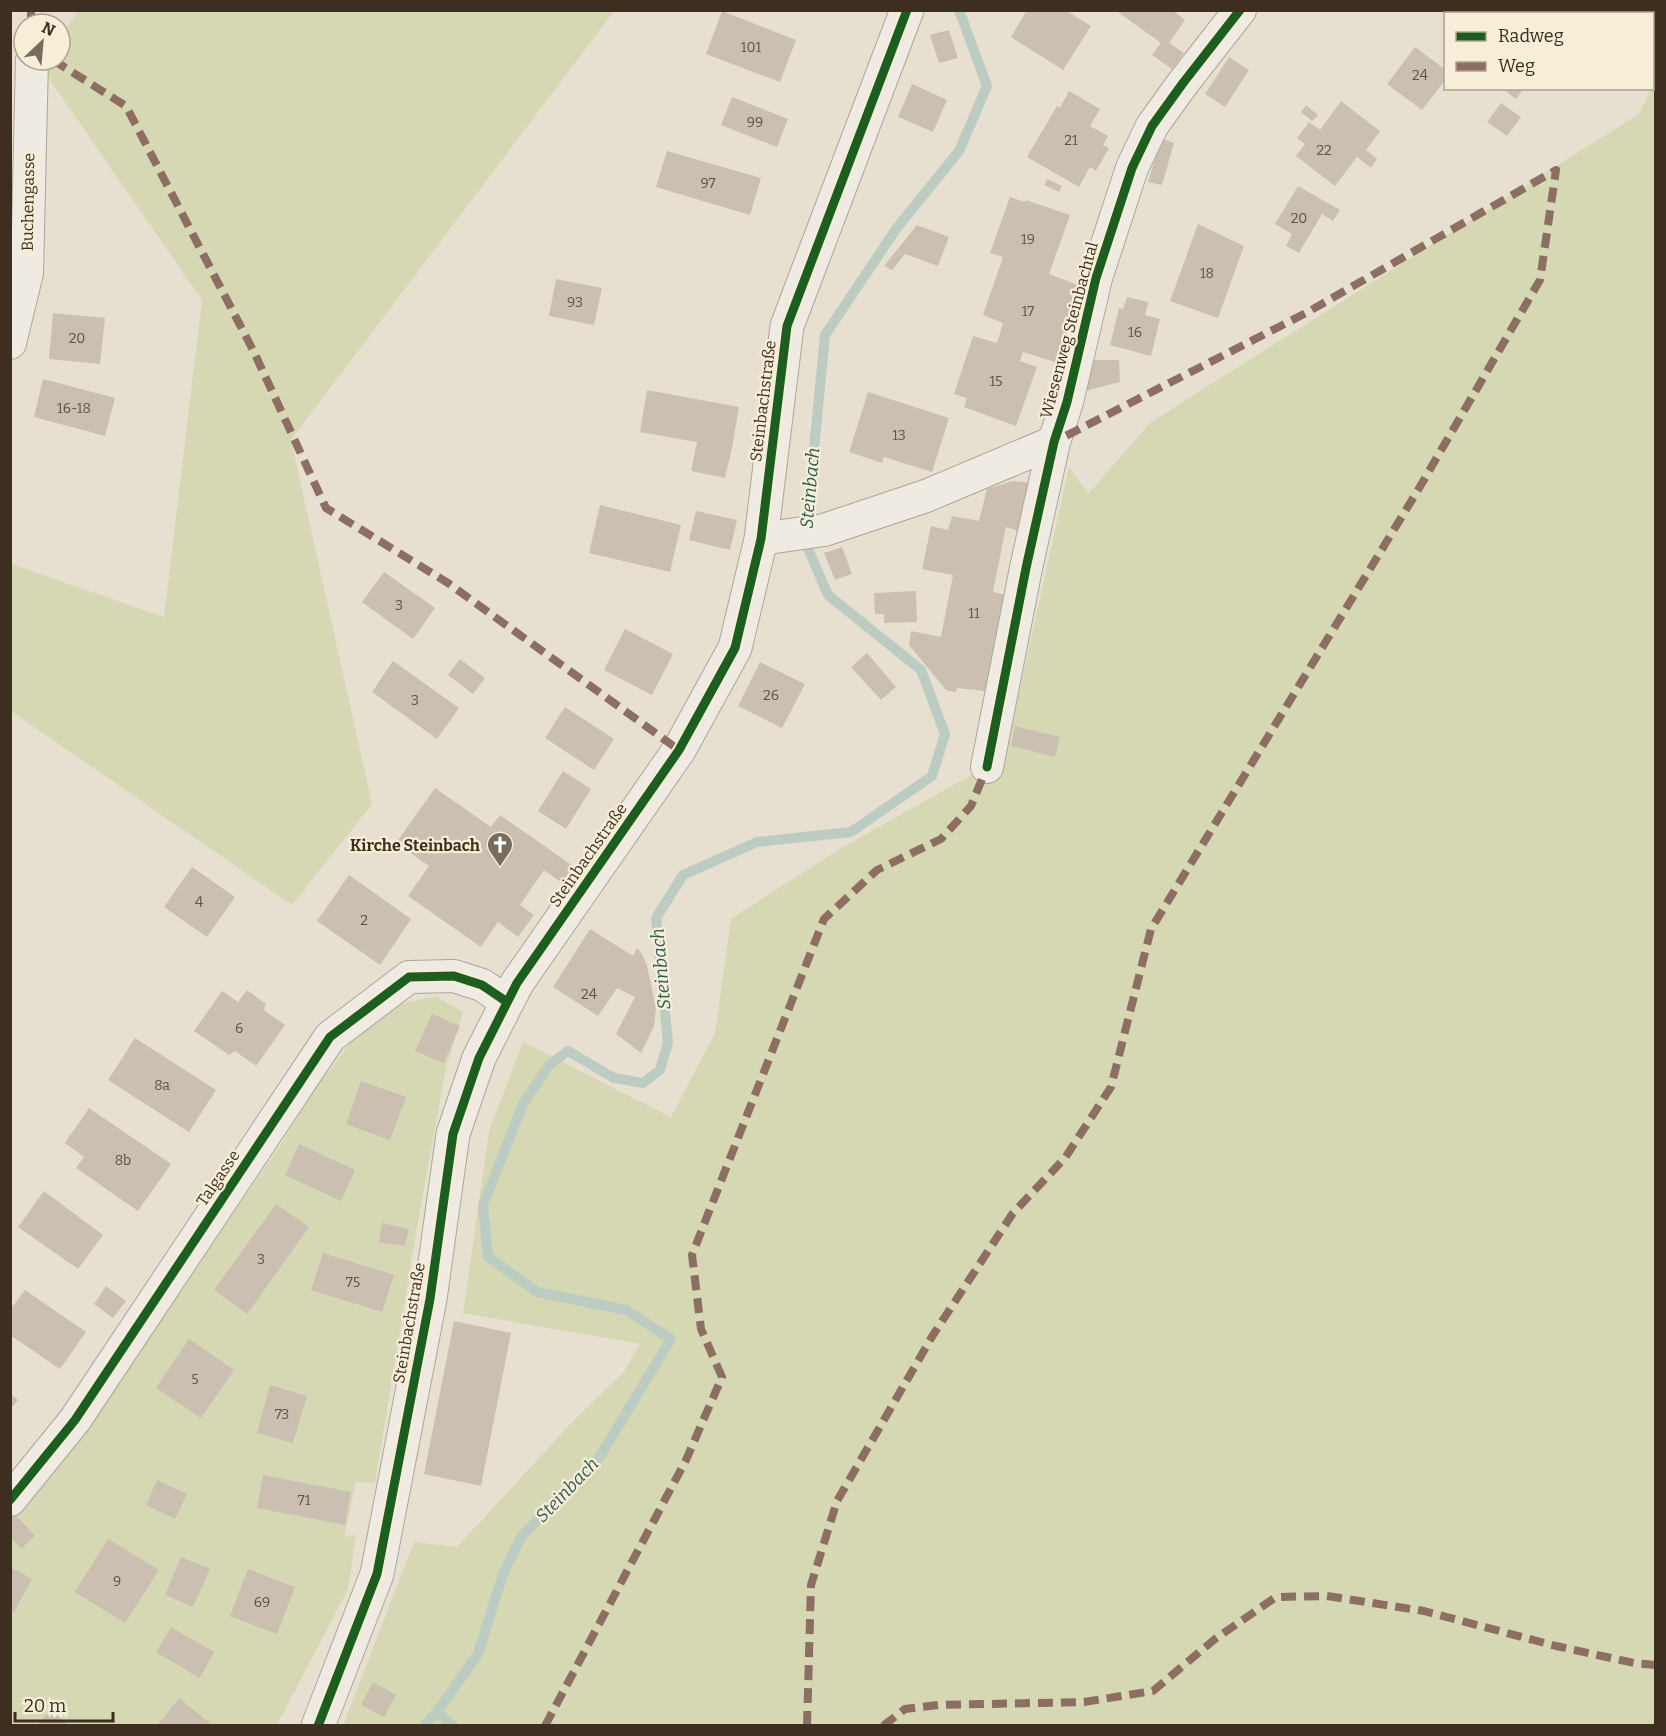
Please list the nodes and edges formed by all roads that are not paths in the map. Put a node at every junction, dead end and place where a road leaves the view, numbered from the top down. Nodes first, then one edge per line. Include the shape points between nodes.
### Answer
1 (907, 10) edge
2 (1240, 10) edge
3 (32, 72) edge
4 (10, 343) edge
5 (1054, 442) junction
6 (761, 539) junction
7 (987, 767) dead end
8 (507, 1002) junction
9 (10, 1500) edge
10 (318, 1725) edge

1 - 6 street, Steinbachstraße via 787,326
2 - 5 street, Wiesenweg Steinbachtal via 1152,126 1132,168 1095,278
3 - 4 street, Buchengasse via 27,273
5 - 6 street, Wiesenweg Steinbachtal via 926,496 824,530
5 - 7 street
6 - 8 street, Steinbachstraße via 735,648 679,750
8 - 9 street, Talgasse via 482,985 454,976 409,977 330,1037 75,1420
8 - 10 street, Steinbachstraße via 479,1058 453,1134 430,1299 377,1574

